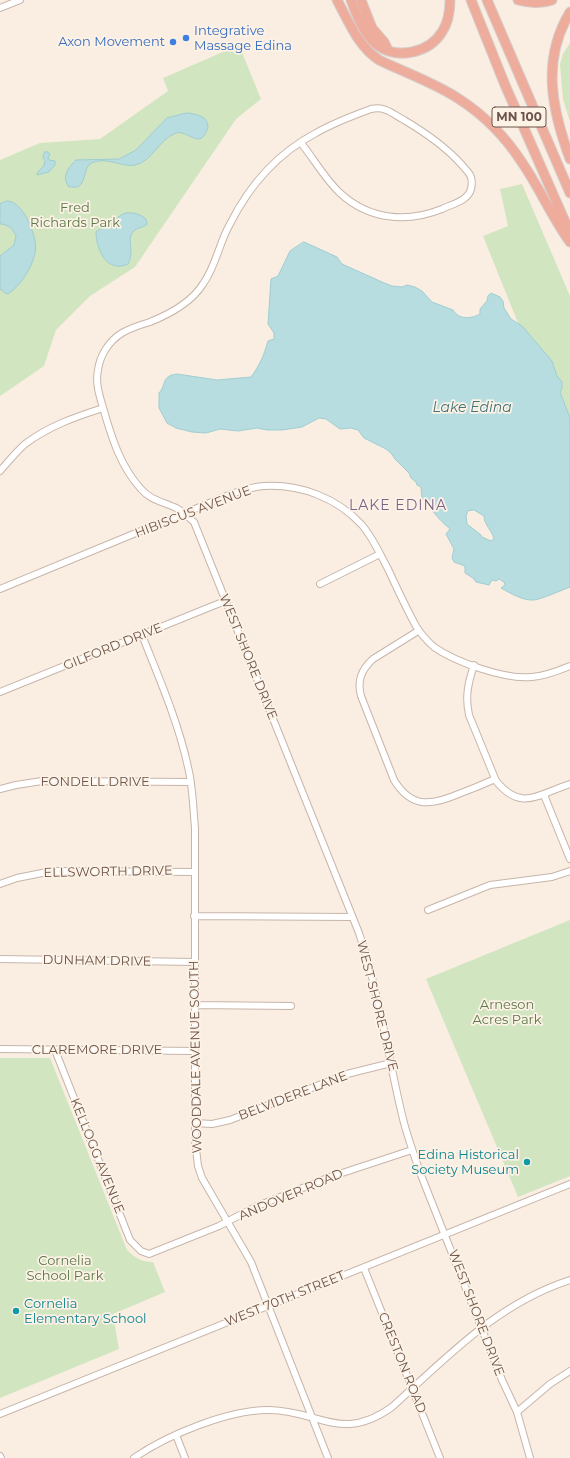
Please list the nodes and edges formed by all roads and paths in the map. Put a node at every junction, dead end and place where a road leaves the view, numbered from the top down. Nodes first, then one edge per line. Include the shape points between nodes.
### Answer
1 (20, 0) edge
2 (337, 0) edge
3 (351, 0) edge
4 (361, 0) edge
5 (450, 0) edge
6 (471, 0) edge
7 (487, 0) edge
8 (518, 0) edge
9 (552, 0) edge
10 (0, 8) edge
11 (570, 12) edge
12 (389, 52) junction
13 (301, 143) junction
14 (570, 159) edge
15 (570, 193) edge
16 (570, 234) edge
17 (570, 242) edge
18 (103, 408) junction
19 (0, 471) edge
20 (184, 514) junction
21 (380, 554) junction
22 (320, 584) dead end
23 (0, 589) edge
24 (225, 601) junction
25 (418, 630) junction
26 (142, 635) junction
27 (474, 665) junction
28 (570, 666) edge
29 (0, 692) edge
30 (495, 779) junction
31 (191, 782) junction
32 (570, 784) edge
33 (0, 789) edge
34 (544, 795) junction
35 (570, 860) edge
36 (570, 871) edge
37 (194, 872) junction
38 (0, 884) edge
39 (428, 910) dead end
40 (194, 916) junction
41 (352, 917) junction
42 (0, 959) edge
43 (194, 962) junction
44 (195, 1005) junction
45 (291, 1006) dead end
46 (0, 1050) edge
47 (55, 1050) junction
48 (194, 1051) junction
49 (391, 1062) junction
50 (195, 1123) junction
51 (412, 1150) junction
52 (570, 1184) edge
53 (228, 1222) junction
54 (445, 1234) junction
55 (149, 1254) joint
56 (364, 1268) junction
57 (570, 1280) edge
58 (268, 1306) junction
59 (481, 1327) junction
60 (570, 1371) edge
61 (412, 1388) junction
62 (517, 1412) junction
63 (0, 1414) edge
64 (313, 1418) junction
65 (176, 1435) junction
66 (134, 1458) edge
67 (185, 1458) edge
68 (328, 1458) edge
69 (440, 1458) edge
70 (530, 1458) edge

1 - 10 street
2 - 17 highway via 360,42 372,56 459,98 492,126 523,163
3 - 12 highway via 370,38
4 - 12 highway via 372,28
5 - 12 highway via 448,20 443,32 429,46 414,52
6 - 16 highway, MN 100
7 - 15 highway, MN 100
8 - 9 highway via 536,3
11 - 14 highway via 558,39 551,68 554,102
13 - 13 street, WEST SHORE DRIVE via 339,192 351,202 364,210 392,218 422,216 461,201 470,193 472,187 470,176 454,156 439,143 379,108 327,127
13 - 18 street, WEST SHORE DRIVE via 278,160 252,188 229,226 210,273 193,296 170,313 122,333 105,349 100,358 97,380
18 - 19 street via 58,424 40,434 24,445
18 - 20 street, WEST SHORE DRIVE via 124,465 139,486 159,502
20 - 21 street, HIBISCUS AVENUE via 262,486 295,488 326,498 352,515 371,537
20 - 23 street, HIBISCUS AVENUE
20 - 24 street, WEST SHORE DRIVE via 194,522
21 - 22 street
21 - 25 street, HIBISCUS AVENUE
24 - 26 street, GILFORD DRIVE
24 - 41 street, WEST SHORE DRIVE
25 - 27 street, HIBISCUS AVENUE via 443,653
25 - 30 street via 366,665 360,680 361,696 394,780 406,795 414,800 434,802
26 - 29 street, GILFORD DRIVE
26 - 31 street, WOODDALE AVENUE SOUTH via 182,740
27 - 28 street, HIBISCUS AVENUE via 501,675 516,677 546,675
27 - 30 street via 466,692 466,704
30 - 34 street via 509,794 518,797 526,799
31 - 33 street, FONDELL DRIVE via 42,781
31 - 37 street, WOODDALE AVENUE SOUTH via 195,828
32 - 34 street
34 - 35 street
36 - 39 street via 552,877 490,885
37 - 38 street, ELLSWORTH DRIVE via 52,871
37 - 40 street, WOODDALE AVENUE SOUTH
40 - 41 street
40 - 43 street, WOODDALE AVENUE SOUTH
41 - 49 street, WEST SHORE DRIVE via 366,952
42 - 43 street, DUNHAM DRIVE
43 - 44 street, WOODDALE AVENUE SOUTH
44 - 45 street
44 - 48 street, WOODDALE AVENUE SOUTH
46 - 47 street, CLAREMORE DRIVE
47 - 48 street, CLAREMORE DRIVE
47 - 55 street, KELLOGG AVENUE via 130,1240 141,1251
48 - 50 street, WOODDALE AVENUE SOUTH
49 - 50 street, BELVIDERE LANE via 347,1074 230,1120 212,1124
49 - 51 street, WEST SHORE DRIVE
50 - 53 street, WOODDALE AVENUE SOUTH via 195,1153 202,1178
51 - 53 street, ANDOVER ROAD via 330,1177 255,1207
51 - 54 street, WEST SHORE DRIVE
52 - 54 street, WEST 70TH STREET
53 - 55 street, ANDOVER ROAD
53 - 58 street, WOODDALE AVENUE SOUTH via 251,1262
54 - 56 street, WEST 70TH STREET
54 - 59 street, WEST SHORE DRIVE
56 - 58 street, WEST 70TH STREET
56 - 61 street, CRESTON ROAD
57 - 59 street via 533,1295
58 - 63 street, WEST 70TH STREET
58 - 64 street, WOODDALE AVENUE SOUTH
59 - 61 street
59 - 62 street, WEST SHORE DRIVE
60 - 62 street
61 - 64 street via 382,1414 360,1423 337,1424
61 - 69 street, CRESTON ROAD
62 - 70 street, WEST SHORE DRIVE
64 - 65 street via 286,1411 256,1410 216,1419
64 - 68 street, WOODDALE AVENUE SOUTH
65 - 66 street
65 - 67 street

